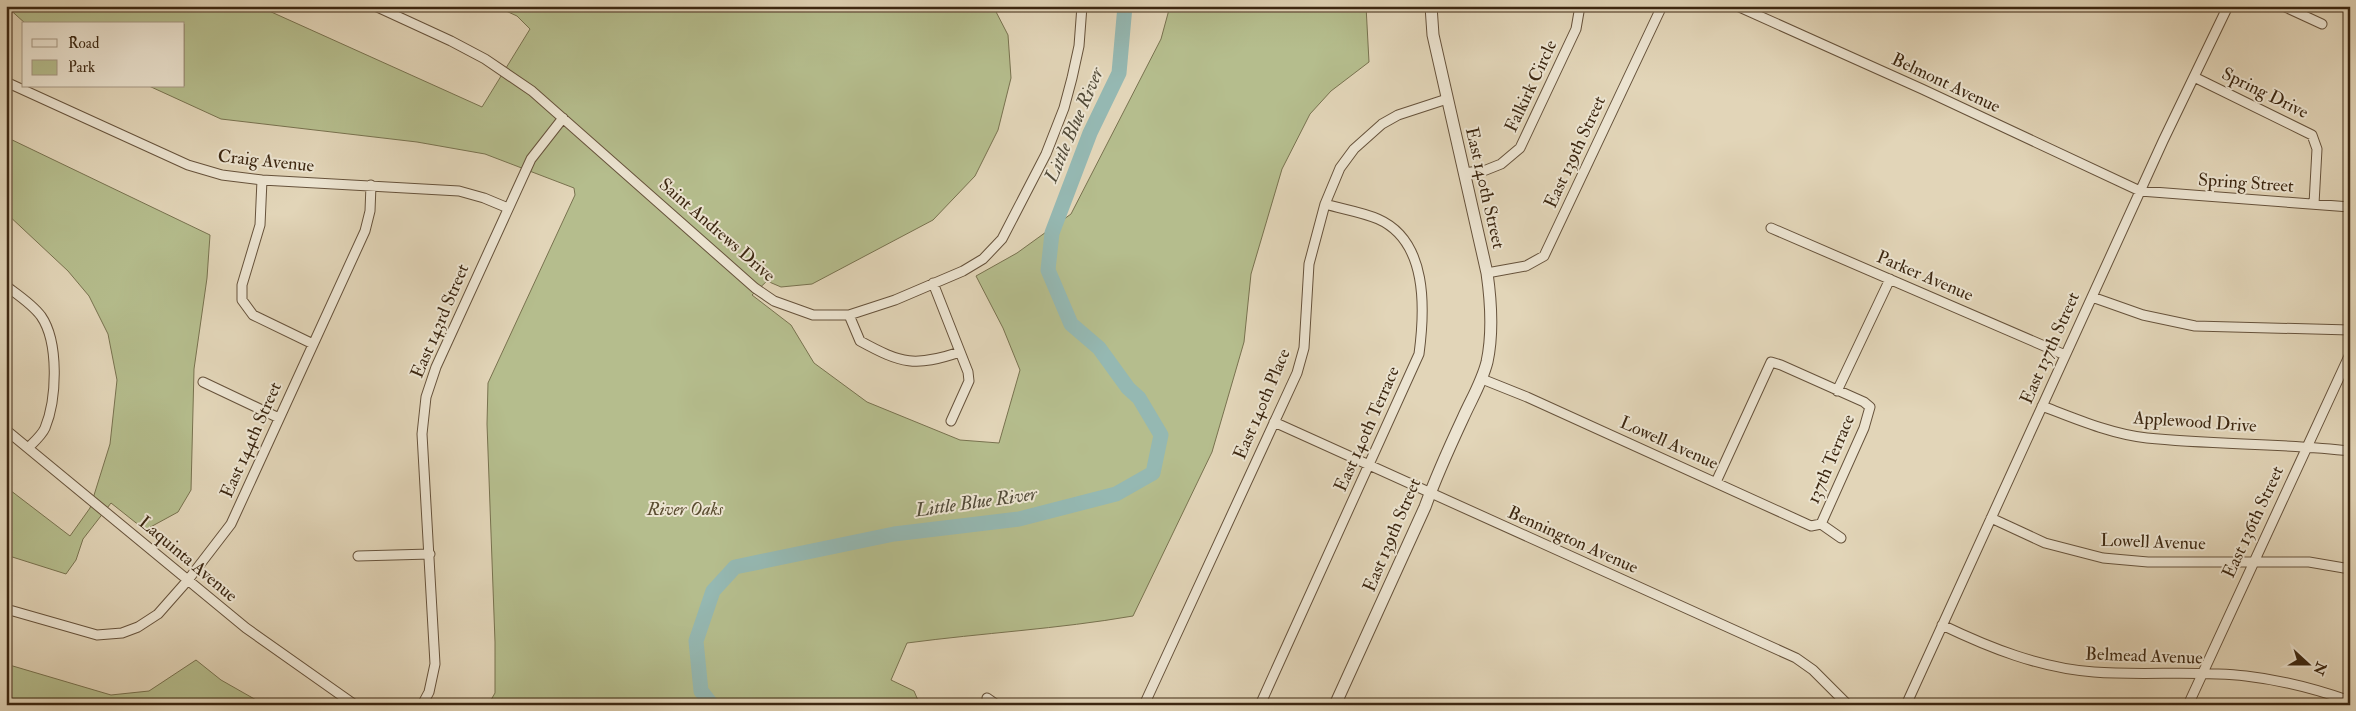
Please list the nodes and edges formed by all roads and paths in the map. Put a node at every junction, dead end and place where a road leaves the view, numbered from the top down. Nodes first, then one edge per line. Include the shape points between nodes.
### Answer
1 (375, 6) edge
2 (1082, 6) edge
3 (1430, 6) edge
4 (1580, 6) edge
5 (1662, 6) edge
6 (1737, 6) edge
7 (2228, 6) edge
8 (2283, 6) edge
9 (2322, 24) dead end
10 (2194, 77) junction
11 (6, 82) edge
12 (1447, 99) junction
13 (563, 118) junction
14 (1464, 173) junction
15 (262, 180) junction
16 (370, 185) junction
17 (2140, 191) junction
18 (1325, 204) junction
19 (2314, 204) junction
20 (2350, 207) edge
21 (508, 208) junction
22 (1771, 228) dead end
23 (1487, 273) junction
24 (1890, 279) junction
25 (933, 284) junction
26 (6, 286) edge
27 (2092, 297) junction
28 (849, 315) junction
29 (2350, 330) edge
30 (313, 344) junction
31 (960, 352) junction
32 (2350, 354) edge
33 (2065, 355) junction
34 (1482, 378) junction
35 (203, 382) dead end
36 (1838, 391) junction
37 (2042, 406) junction
38 (279, 418) junction
39 (951, 421) dead end
40 (1274, 422) junction
41 (6, 430) edge
42 (2306, 446) junction
43 (28, 448) junction
44 (2350, 451) edge
45 (1369, 465) junction
46 (1716, 482) junction
47 (1430, 493) junction
48 (1991, 518) junction
49 (1821, 524) junction
50 (1840, 538) dead end
51 (430, 554) junction
52 (358, 556) dead end
53 (2254, 560) junction
54 (2350, 570) edge
55 (188, 580) junction
56 (6, 609) edge
57 (1942, 625) junction
58 (2201, 674) junction
59 (987, 698) dead end
60 (2350, 701) edge
61 (355, 705) edge
62 (422, 705) edge
63 (997, 705) edge
64 (1144, 705) edge
65 (1260, 705) edge
66 (1335, 705) edge
67 (1848, 705) edge
68 (1906, 705) edge
69 (2188, 705) edge

1 - 13 street, Saint Andrews Drive via 485,59 532,91
2 - 25 street, Saint Andrews Drive via 1079,46 1064,108 1046,154 1002,239 984,260
3 - 12 street, East 140th Street
4 - 14 street, Falkirk Circle via 1576,30 1520,148 1501,164
5 - 23 street, East 139th Street via 1544,256 1526,266
6 - 17 street, Belmont Avenue
7 - 10 street, East 137th Street
8 - 9 street
10 - 17 street, East 137th Street
10 - 19 street, Spring Drive via 2312,135 2317,149
11 - 15 street, Craig Avenue via 188,165 222,175
12 - 14 street, East 140th Street
12 - 18 street, East 140th Place via 1398,115 1367,136 1340,168
13 - 21 street, East 143rd Street via 531,159
13 - 28 street, Saint Andrews Drive via 774,301 813,315
14 - 23 street, East 140th Street
15 - 16 street, Craig Avenue
15 - 30 street via 260,225 242,285 242,300 253,315
16 - 21 street, Craig Avenue via 458,191
16 - 30 street, East 144th Street via 370,211 365,231
17 - 19 street, Spring Street
17 - 27 street, East 137th Street
18 - 40 street, East 140th Place via 1309,264 1302,361
18 - 45 street, East 140th Terrace via 1378,219 1394,229 1412,256 1423,291 1424,318 1419,354
19 - 20 street, Spring Street
21 - 51 street, East 143rd Street via 436,367 426,397 422,434
22 - 24 street, Parker Avenue
23 - 34 street, East 140th Street via 1490,336
24 - 33 street, Parker Avenue
24 - 36 street, 137th Terrace
25 - 28 street, Saint Andrews Drive
25 - 31 street
26 - 43 street via 41,316 48,330 54,366 52,407 44,430
27 - 29 street via 2143,315 2195,326
27 - 33 street, East 137th Street
28 - 31 street via 860,341 902,360 919,363
30 - 38 street, East 144th Street
31 - 39 street via 969,381
32 - 42 street, East 136th Street
33 - 37 street, East 137th Street
34 - 46 street, Lowell Avenue
34 - 47 street, East 139th Street
35 - 38 street
36 - 46 street via 1771,362
36 - 49 street, 137th Terrace via 1870,407 1864,428
37 - 42 street, Applewood Drive via 2096,427 2146,438
37 - 48 street, East 137th Street
38 - 55 street, East 144th Street via 231,524
40 - 45 street, Bennington Avenue
40 - 64 street, East 140th Place
41 - 43 street, Laquinta Avenue
42 - 44 street, Applewood Drive
42 - 53 street, East 136th Street
43 - 55 street, Laquinta Avenue
45 - 47 street, Bennington Avenue
45 - 65 street, East 140th Terrace
46 - 49 street, Lowell Avenue via 1811,526
47 - 66 street, East 139th Street
47 - 67 street, Bennington Avenue via 1796,658
48 - 53 street, Lowell Avenue via 2045,543 2103,558 2148,562
48 - 57 street, East 137th Street
49 - 50 street, Lowell Avenue
51 - 52 street
51 - 62 street, East 143rd Street via 435,664 431,686
53 - 54 street, Lowell Avenue via 2309,562
53 - 58 street, East 136th Street
55 - 56 street, East 144th Street via 158,614 138,627 109,635 80,632
55 - 61 street, Laquinta Avenue via 246,628
57 - 58 street, Belmead Avenue via 1999,651 2060,667 2094,672
57 - 68 street, East 137th Street
58 - 60 street, Belmead Avenue via 2246,676 2305,687
58 - 69 street, East 136th Street
59 - 63 street

